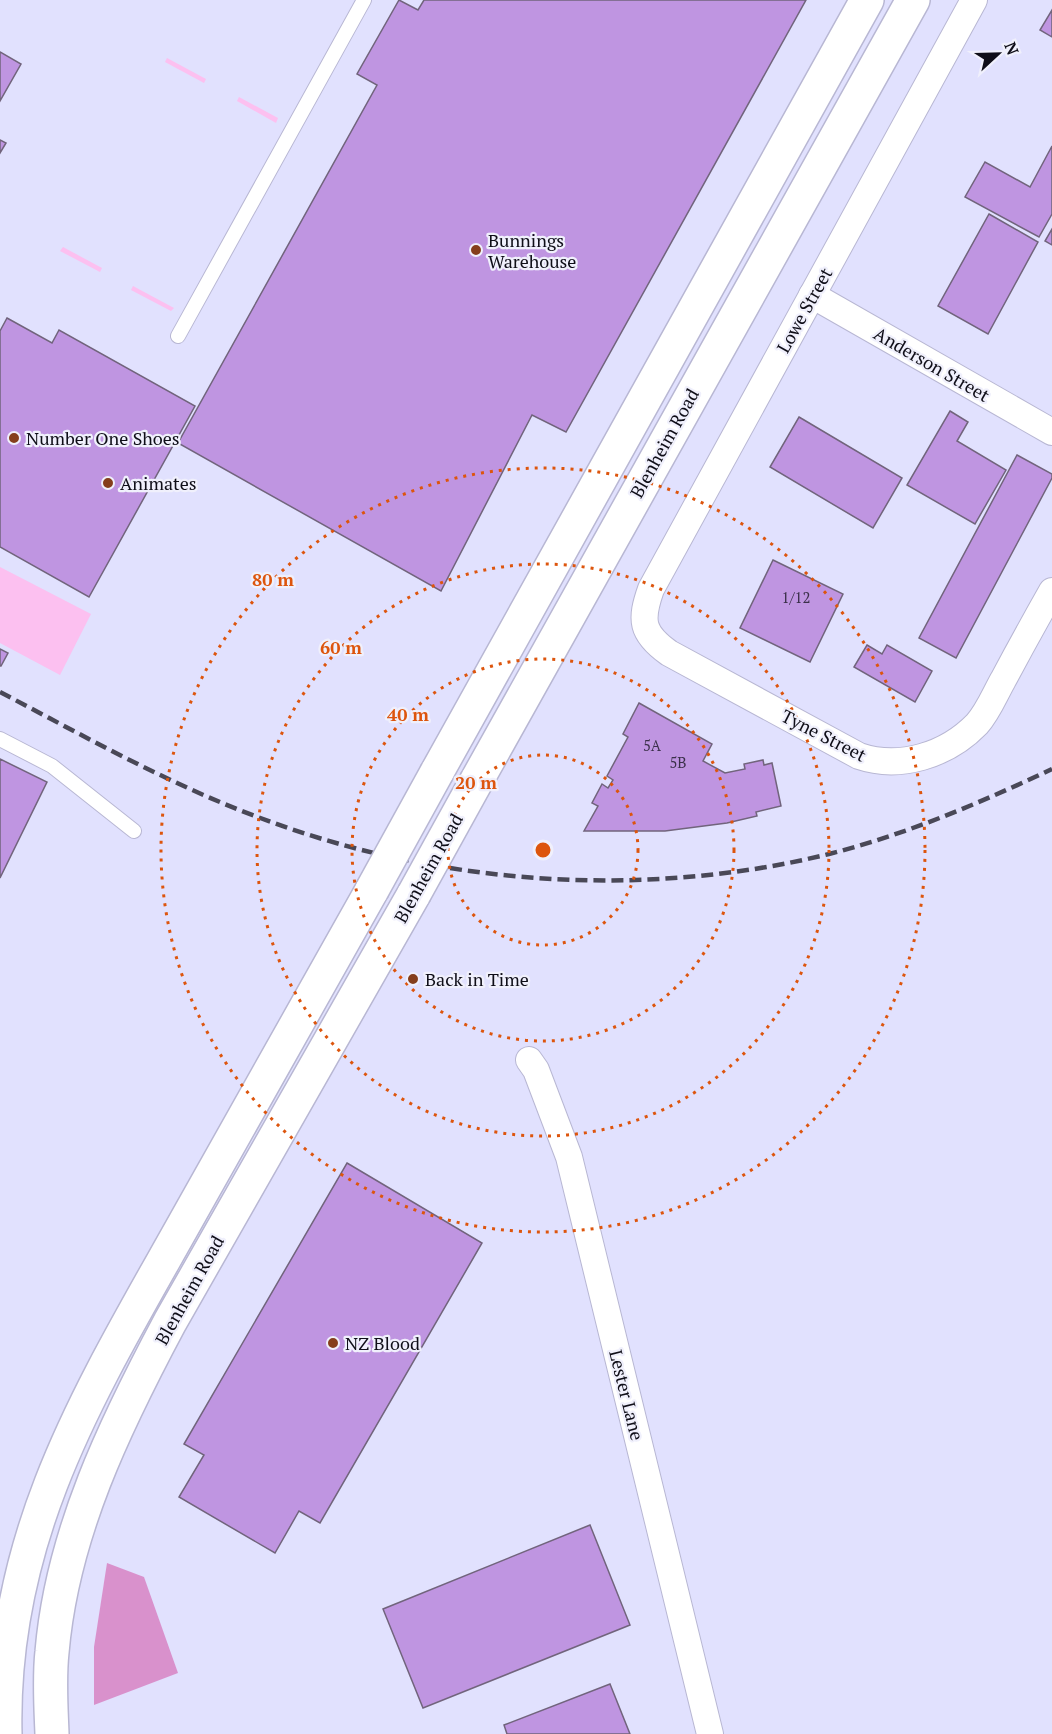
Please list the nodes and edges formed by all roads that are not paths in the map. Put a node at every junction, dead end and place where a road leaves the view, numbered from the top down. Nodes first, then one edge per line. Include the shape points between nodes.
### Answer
1 (364, 0) edge
2 (867, 0) edge
3 (913, 0) edge
4 (974, 0) edge
5 (812, 295) junction
6 (178, 336) dead end
7 (1052, 432) edge
8 (1052, 591) edge
9 (645, 624) joint
10 (0, 739) edge
11 (134, 831) dead end
12 (529, 1060) dead end
13 (5, 1734) edge
14 (52, 1734) edge
15 (710, 1734) edge

1 - 6 lane
2 - 13 main road, Blenheim Road, bridge via 69,1432 28,1535 15,1581 4,1667
3 - 14 main road, Blenheim Road, bridge via 132,1394 83,1512 59,1602 52,1652
4 - 5 street, Lowe Street
5 - 7 street, Anderson Street
5 - 9 street, Lowe Street via 651,589
8 - 9 street, Tyne Street via 979,722 931,753 891,763 859,756 669,652 654,641
10 - 11 lane via 52,766
12 - 15 street, Lester Lane via 569,1157

